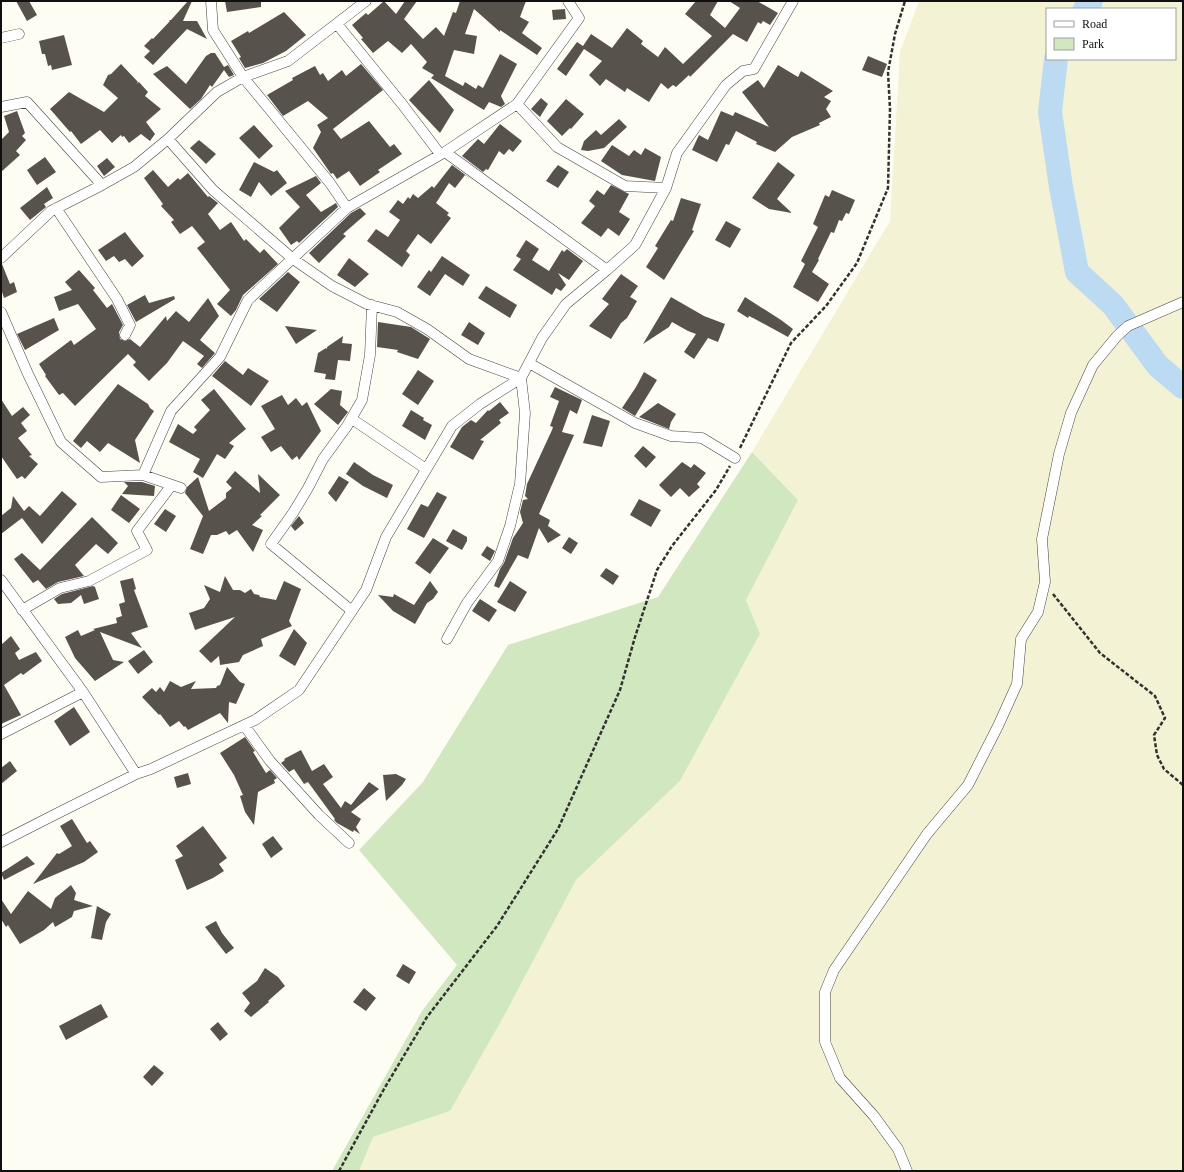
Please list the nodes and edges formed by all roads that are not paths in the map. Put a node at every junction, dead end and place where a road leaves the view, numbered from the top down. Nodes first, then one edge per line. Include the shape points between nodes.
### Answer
1 (211, 1) edge
2 (366, 1) edge
3 (568, 1) edge
4 (793, 1) edge
5 (337, 24) junction
6 (19, 34) dead end
7 (1, 38) edge
8 (243, 77) junction
9 (517, 104) junction
10 (1, 107) edge
11 (168, 139) junction
12 (442, 153) junction
13 (102, 185) junction
14 (666, 188) junction
15 (56, 208) junction
16 (347, 208) junction
17 (1, 258) edge
18 (293, 259) junction
19 (607, 270) junction
20 (1183, 302) edge
21 (372, 305) junction
22 (1, 312) edge
23 (125, 335) dead end
24 (529, 363) junction
25 (521, 378) junction
26 (352, 419) junction
27 (735, 458) road end
28 (426, 469) junction
29 (143, 475) junction
30 (1, 580) edge
31 (22, 610) junction
32 (352, 611) junction
33 (447, 639) dead end
34 (83, 692) junction
35 (244, 725) junction
36 (1, 734) edge
37 (136, 774) junction
38 (1, 842) edge
39 (349, 843) dead end
40 (907, 1171) edge

1 - 8 street via 213,30
2 - 5 street
3 - 9 street via 579,18
4 - 14 street via 754,69 743,71 726,85 677,152
5 - 8 street via 288,61
5 - 12 street
6 - 7 street
8 - 11 street via 216,92
8 - 16 street via 330,183
9 - 12 street
9 - 14 street via 557,147 625,186
10 - 13 street via 27,102
11 - 13 street via 134,167
11 - 18 street via 213,190
12 - 16 street
12 - 19 street
13 - 15 street
14 - 19 street via 635,245
15 - 17 street
15 - 23 street via 117,299 130,325
16 - 18 street
18 - 21 street via 332,286
18 - 29 street via 248,300 220,357 171,411
19 - 24 street via 566,304 542,338
20 - 40 street via 1128,326 1093,364 1071,413 1059,454 1042,539 1045,582 1038,612 1021,639 1017,684 968,785 927,834 834,970 825,992 825,1042 840,1078 874,1116 898,1149
21 - 25 street via 397,312 427,329 469,359
21 - 26 street via 370,355 362,400
22 - 29 street via 61,442 101,477
24 - 25 street
24 - 27 street via 635,423 671,436 702,438
25 - 28 street via 480,404 452,426
25 - 33 street via 525,413 520,484 510,526 498,561 466,603
26 - 28 street
26 - 32 street via 323,459 293,513 271,544
28 - 32 street via 386,537 366,590
29 - 31 street via 176,487 137,531 147,550 89,581 60,588
30 - 31 street
31 - 34 street
32 - 35 street via 299,690
34 - 36 street
34 - 37 street
35 - 37 street
35 - 39 street via 270,760 319,815
37 - 38 street

